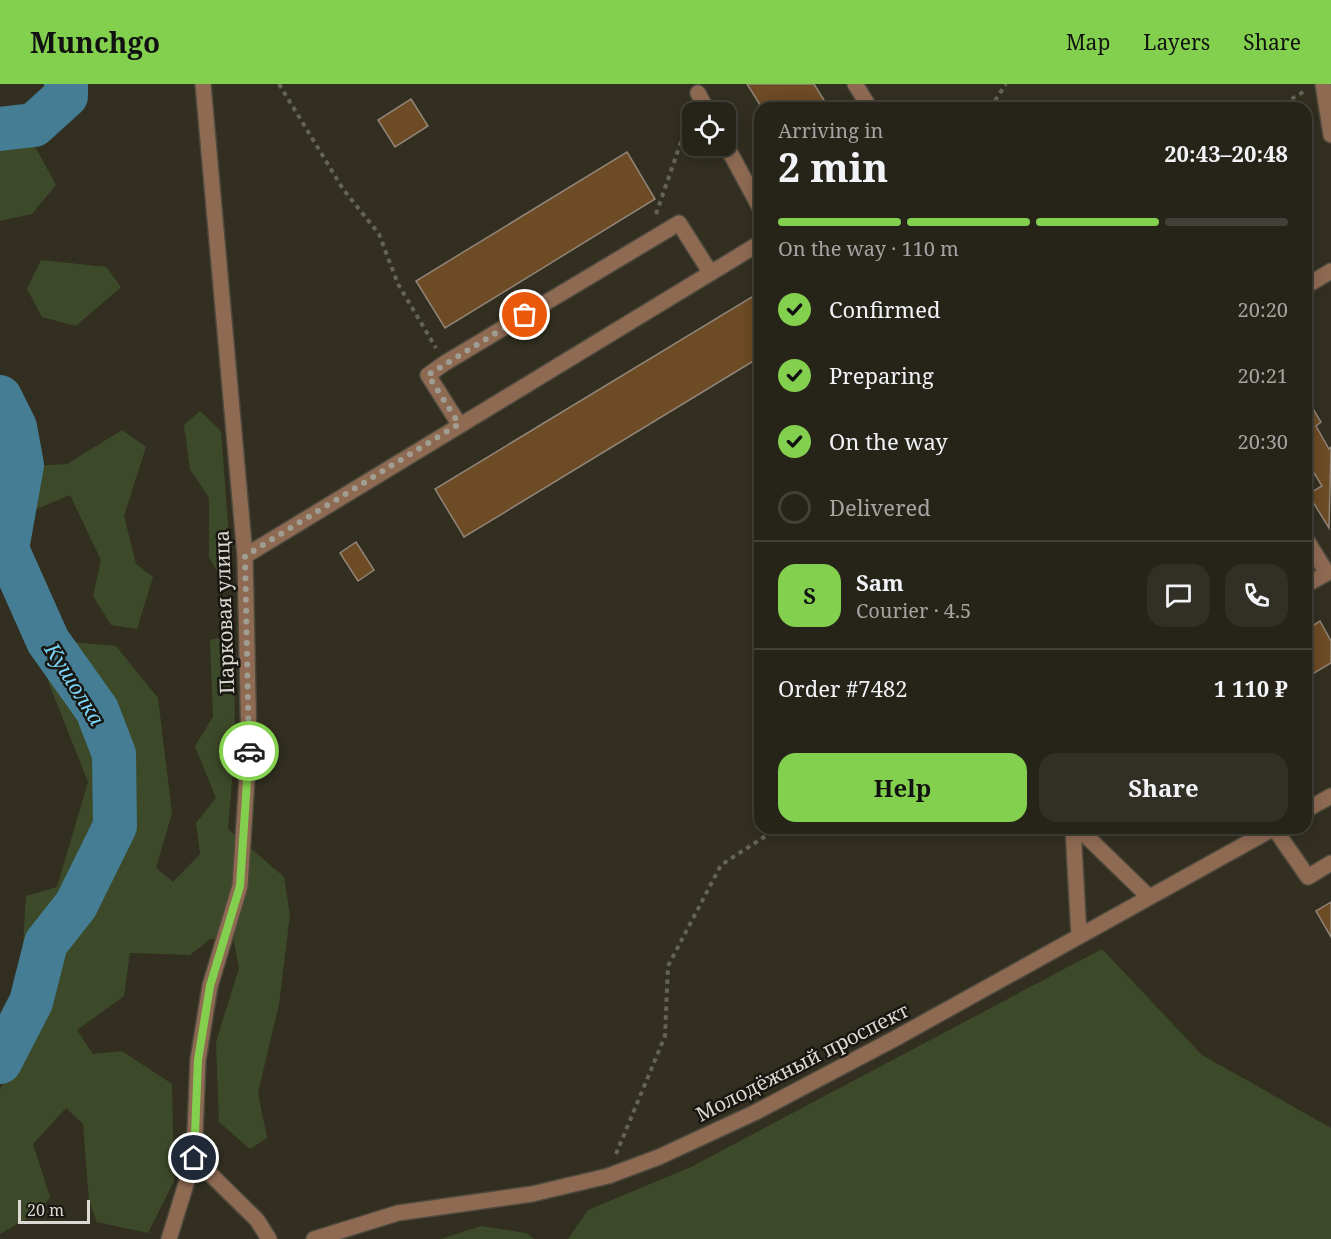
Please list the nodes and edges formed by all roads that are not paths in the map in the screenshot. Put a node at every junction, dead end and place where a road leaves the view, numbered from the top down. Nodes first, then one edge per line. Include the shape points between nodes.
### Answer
1 (203, 84) edge
2 (855, 84) edge
3 (1323, 84) edge
4 (698, 93) road end
5 (703, 102) edge
6 (866, 102) edge
7 (1331, 135) edge
8 (732, 156) edge
9 (754, 197) edge
10 (754, 246) edge
11 (1331, 271) edge
12 (710, 272) junction
13 (1312, 282) edge
14 (459, 424) junction
15 (1312, 549) edge
16 (245, 556) junction
17 (1329, 577) edge
18 (1312, 583) edge
19 (1331, 796) edge
20 (1312, 807) edge
21 (1073, 834) edge
22 (1084, 834) edge
23 (1263, 834) edge
24 (1278, 834) edge
25 (1331, 863) edge
26 (1149, 897) junction
27 (1079, 936) junction
28 (194, 1158) junction
29 (169, 1239) edge
30 (269, 1239) edge
31 (314, 1239) edge

1 - 16 street, Парковая улица
2 - 6 street
3 - 7 street
4 - 5 street
8 - 9 street
10 - 12 street
11 - 13 street
12 - 14 street
12 - 14 street via 679,223 445,363 428,375
14 - 16 street via 349,500
15 - 17 street
16 - 28 street, Парковая улица via 249,747 240,886 210,986 198,1060
17 - 18 street
19 - 20 street
21 - 27 street
22 - 26 street
23 - 26 street, Молодёжный проспект
24 - 25 street via 1308,877
26 - 27 street, Молодёжный проспект
27 - 31 street, Молодёжный проспект via 756,1112 659,1156 608,1176 532,1194 398,1213
28 - 29 street, Парковая улица
28 - 30 street via 257,1220

